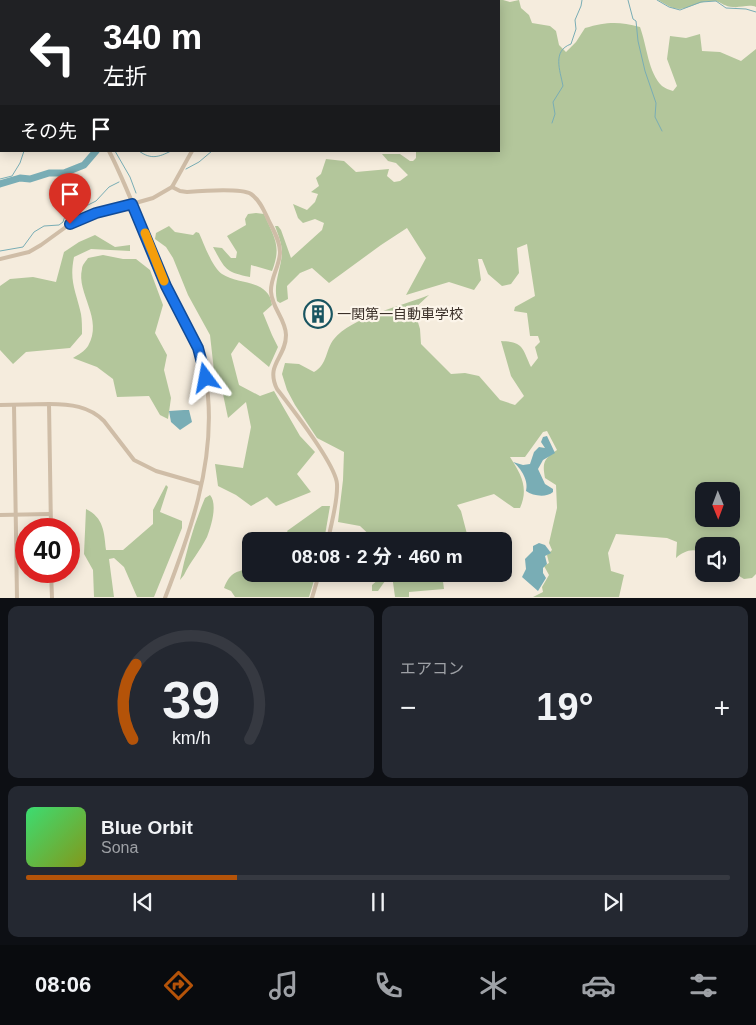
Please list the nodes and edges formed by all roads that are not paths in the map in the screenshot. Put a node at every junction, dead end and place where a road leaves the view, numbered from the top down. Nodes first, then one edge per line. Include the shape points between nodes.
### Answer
1 (109, 152) edge
2 (191, 152) edge
3 (172, 187) junction
4 (132, 204) junction
5 (0, 259) edge
6 (49, 404) junction
7 (0, 405) edge
8 (14, 405) junction
9 (202, 484) junction
10 (50, 514) junction
11 (0, 515) edge
12 (16, 515) junction
13 (50, 518) edge
14 (329, 532) edge
15 (317, 582) edge
16 (52, 583) edge
17 (17, 598) edge
18 (52, 598) edge
19 (165, 598) edge
20 (312, 598) edge

1 - 4 street
2 - 3 street
3 - 4 street via 153,198
3 - 14 street via 187,192 251,194 262,207 275,235 280,250 271,292 286,335 273,377 336,476
4 - 5 street via 83,218 29,252
4 - 9 street via 166,286 198,348 204,368 210,418
6 - 8 street
6 - 9 street via 66,404 88,410 104,421 134,460 156,471
6 - 10 street
7 - 8 street
8 - 12 street
9 - 19 street
10 - 12 street
10 - 13 street
11 - 12 street
12 - 17 street
15 - 20 street
16 - 18 street

